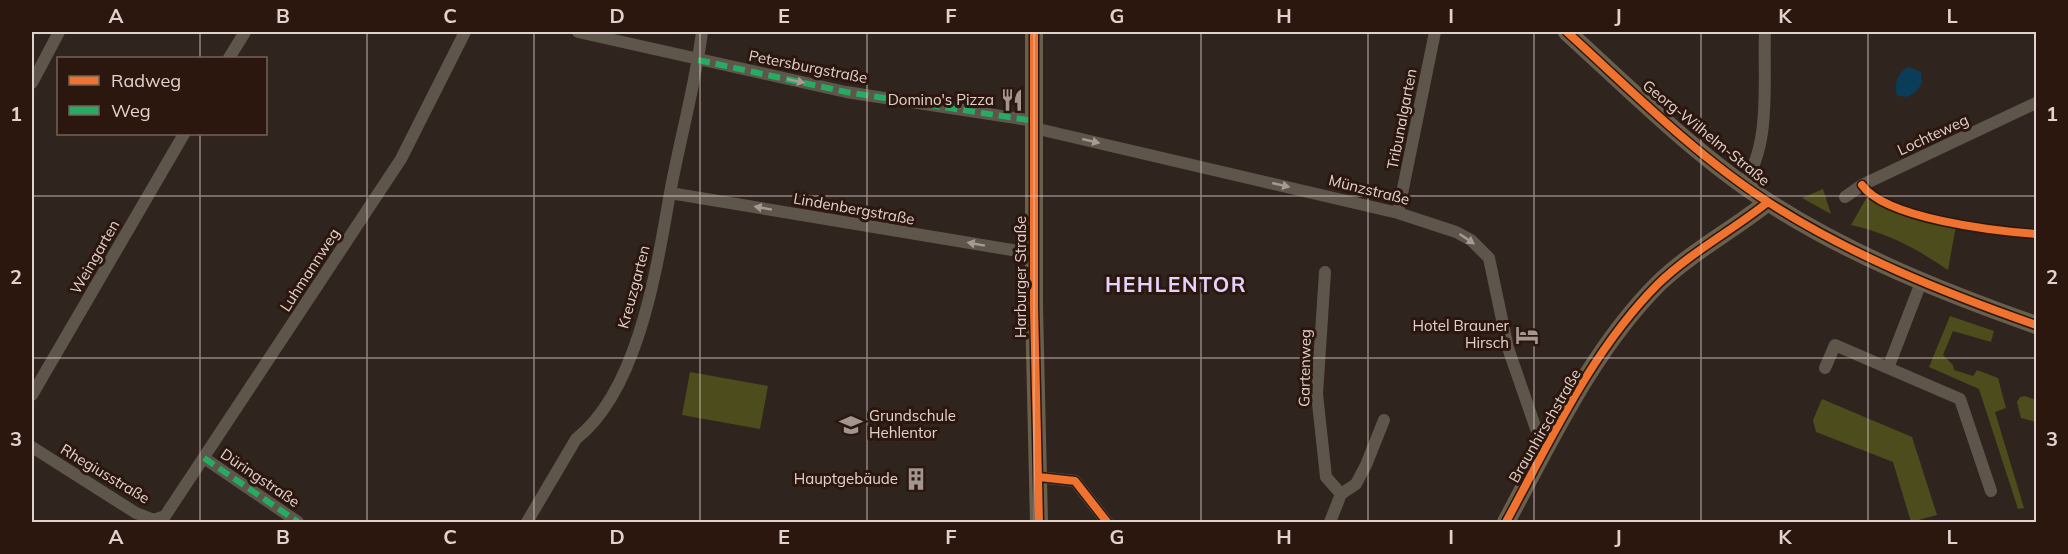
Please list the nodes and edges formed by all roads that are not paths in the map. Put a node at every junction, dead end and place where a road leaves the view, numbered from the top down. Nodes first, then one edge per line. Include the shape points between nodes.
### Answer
1 (59, 32) edge
2 (245, 32) edge
3 (465, 32) edge
4 (578, 32) edge
5 (702, 32) edge
6 (1034, 32) edge
7 (1435, 32) edge
8 (1567, 32) edge
9 (1765, 32) edge
10 (230, 57) edge
11 (698, 60) junction
12 (32, 83) edge
13 (2037, 103) edge
14 (1034, 124) junction
15 (183, 135) edge
16 (1743, 184) junction
17 (670, 193) junction
18 (1845, 197) dead end
19 (1768, 202) junction
20 (1398, 213) junction
21 (1034, 252) junction
22 (1325, 272) dead end
23 (1922, 280) junction
24 (2037, 325) edge
25 (1825, 368) dead end
26 (1888, 368) junction
27 (32, 395) edge
28 (1384, 420) dead end
29 (32, 447) edge
30 (1544, 452) junction
31 (204, 458) junction
32 (1039, 477) junction
33 (1991, 491) dead end
34 (1341, 494) junction
35 (165, 516) joint
36 (298, 522) edge
37 (527, 522) edge
38 (1039, 522) edge
39 (1107, 522) edge
40 (1330, 522) edge
41 (1506, 522) edge

1 - 12 street
2 - 10 street
3 - 31 street, Luhmannweg via 401,159
4 - 11 street, Petersburgstraße
5 - 11 street, Kreuzgarten
6 - 14 main road, Harburger Straße
7 - 20 street, Tribunalgarten
8 - 16 main road, Georg-Wilhelm-Straße
9 - 16 street via 1761,144 1752,172
11 -> 14 street, Petersburgstraße via 846,92
11 - 17 street, Kreuzgarten
13 - 18 street, Lochteweg via 1862,185
14 -> 20 street, Münzstraße
14 - 21 main road, Harburger Straße
15 - 27 street, Weingarten
16 - 19 main road, Georg-Wilhelm-Straße
21 -> 17 street, Lindenbergstraße
17 - 37 street, Kreuzgarten via 644,319 621,377 588,430 576,439
19 - 23 main road, Georg-Wilhelm-Straße via 1849,247
19 - 30 main road, Braunhirschstraße via 1683,263 1641,301 1603,353
20 -> 30 street, Münzstraße via 1456,232 1489,258 1508,348
21 - 32 main road, Harburger Straße
22 - 34 street, Gartenweg via 1317,394 1326,477
23 - 24 main road, Georg-Wilhelm-Straße
23 - 26 street
25 - 26 street via 1835,345
26 - 33 street via 1960,399
28 - 34 street via 1356,484
29 - 35 street, Rhegiusstraße via 136,513 154,520
30 - 41 main road, Braunhirschstraße
31 - 35 street, Luhmannweg
31 - 36 street, Düringstraße
32 - 38 main road, Harburger Straße
32 - 39 street via 1075,481
34 - 40 street

